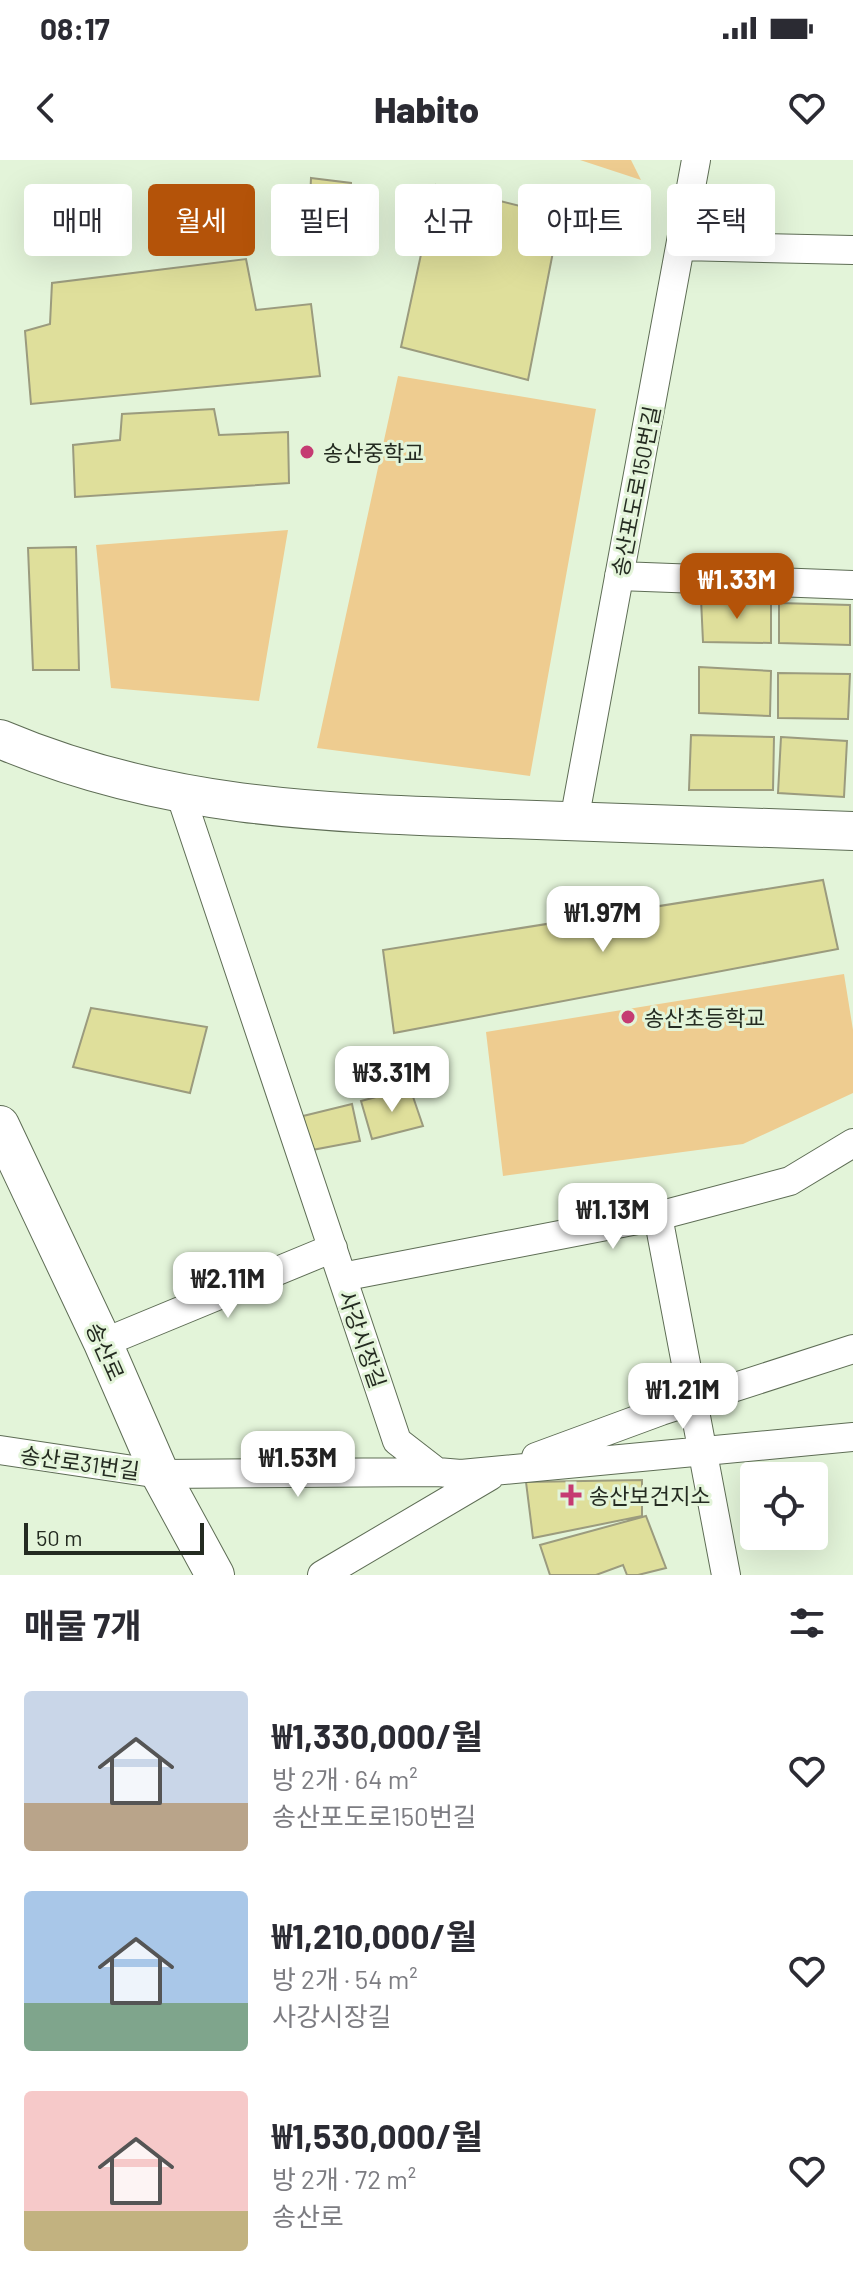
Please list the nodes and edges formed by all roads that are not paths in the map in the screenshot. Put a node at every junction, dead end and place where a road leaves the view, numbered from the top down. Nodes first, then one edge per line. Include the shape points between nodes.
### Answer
1 (696, 160) edge
2 (692, 184) edge
3 (775, 248) edge
4 (853, 250) edge
5 (679, 256) edge
6 (619, 576) junction
7 (853, 585) edge
8 (0, 739) edge
9 (180, 793) junction
10 (574, 821) junction
11 (853, 831) edge
12 (0, 1125) edge
13 (853, 1143) edge
14 (11, 1169) edge
15 (658, 1216) junction
16 (333, 1248) junction
17 (342, 1277) junction
18 (103, 1343) junction
19 (853, 1349) edge
20 (695, 1400) junction
21 (853, 1437) edge
22 (0, 1450) edge
23 (702, 1451) junction
24 (499, 1470) junction
25 (437, 1472) junction
26 (160, 1474) junction
27 (215, 1575) edge
28 (322, 1575) edge
29 (726, 1575) edge

1 - 2 street, 송산포도로150번길
3 - 4 street
5 - 6 street, 송산포도로150번길
6 - 7 street
6 - 10 street, 송산포도로150번길
8 - 9 main road via 62,765
9 - 10 main road via 314,813
9 - 16 street, 사강시장길
10 - 11 main road
12 - 14 main road, 송산로
13 - 15 street via 790,1181
14 - 18 main road, 송산로
15 - 17 street
15 - 20 street
16 - 17 street, 사강시장길
16 - 18 street
17 - 25 street, 사강시장길 via 397,1441
18 - 26 main road, 송산로
19 - 20 street
20 - 23 street
20 - 24 street
21 - 23 street
22 - 26 street, 송산로31번길
23 - 24 street
23 - 29 street
24 - 25 street
24 - 28 street
25 - 26 street, 송산로31번길
26 - 27 main road, 송산로

